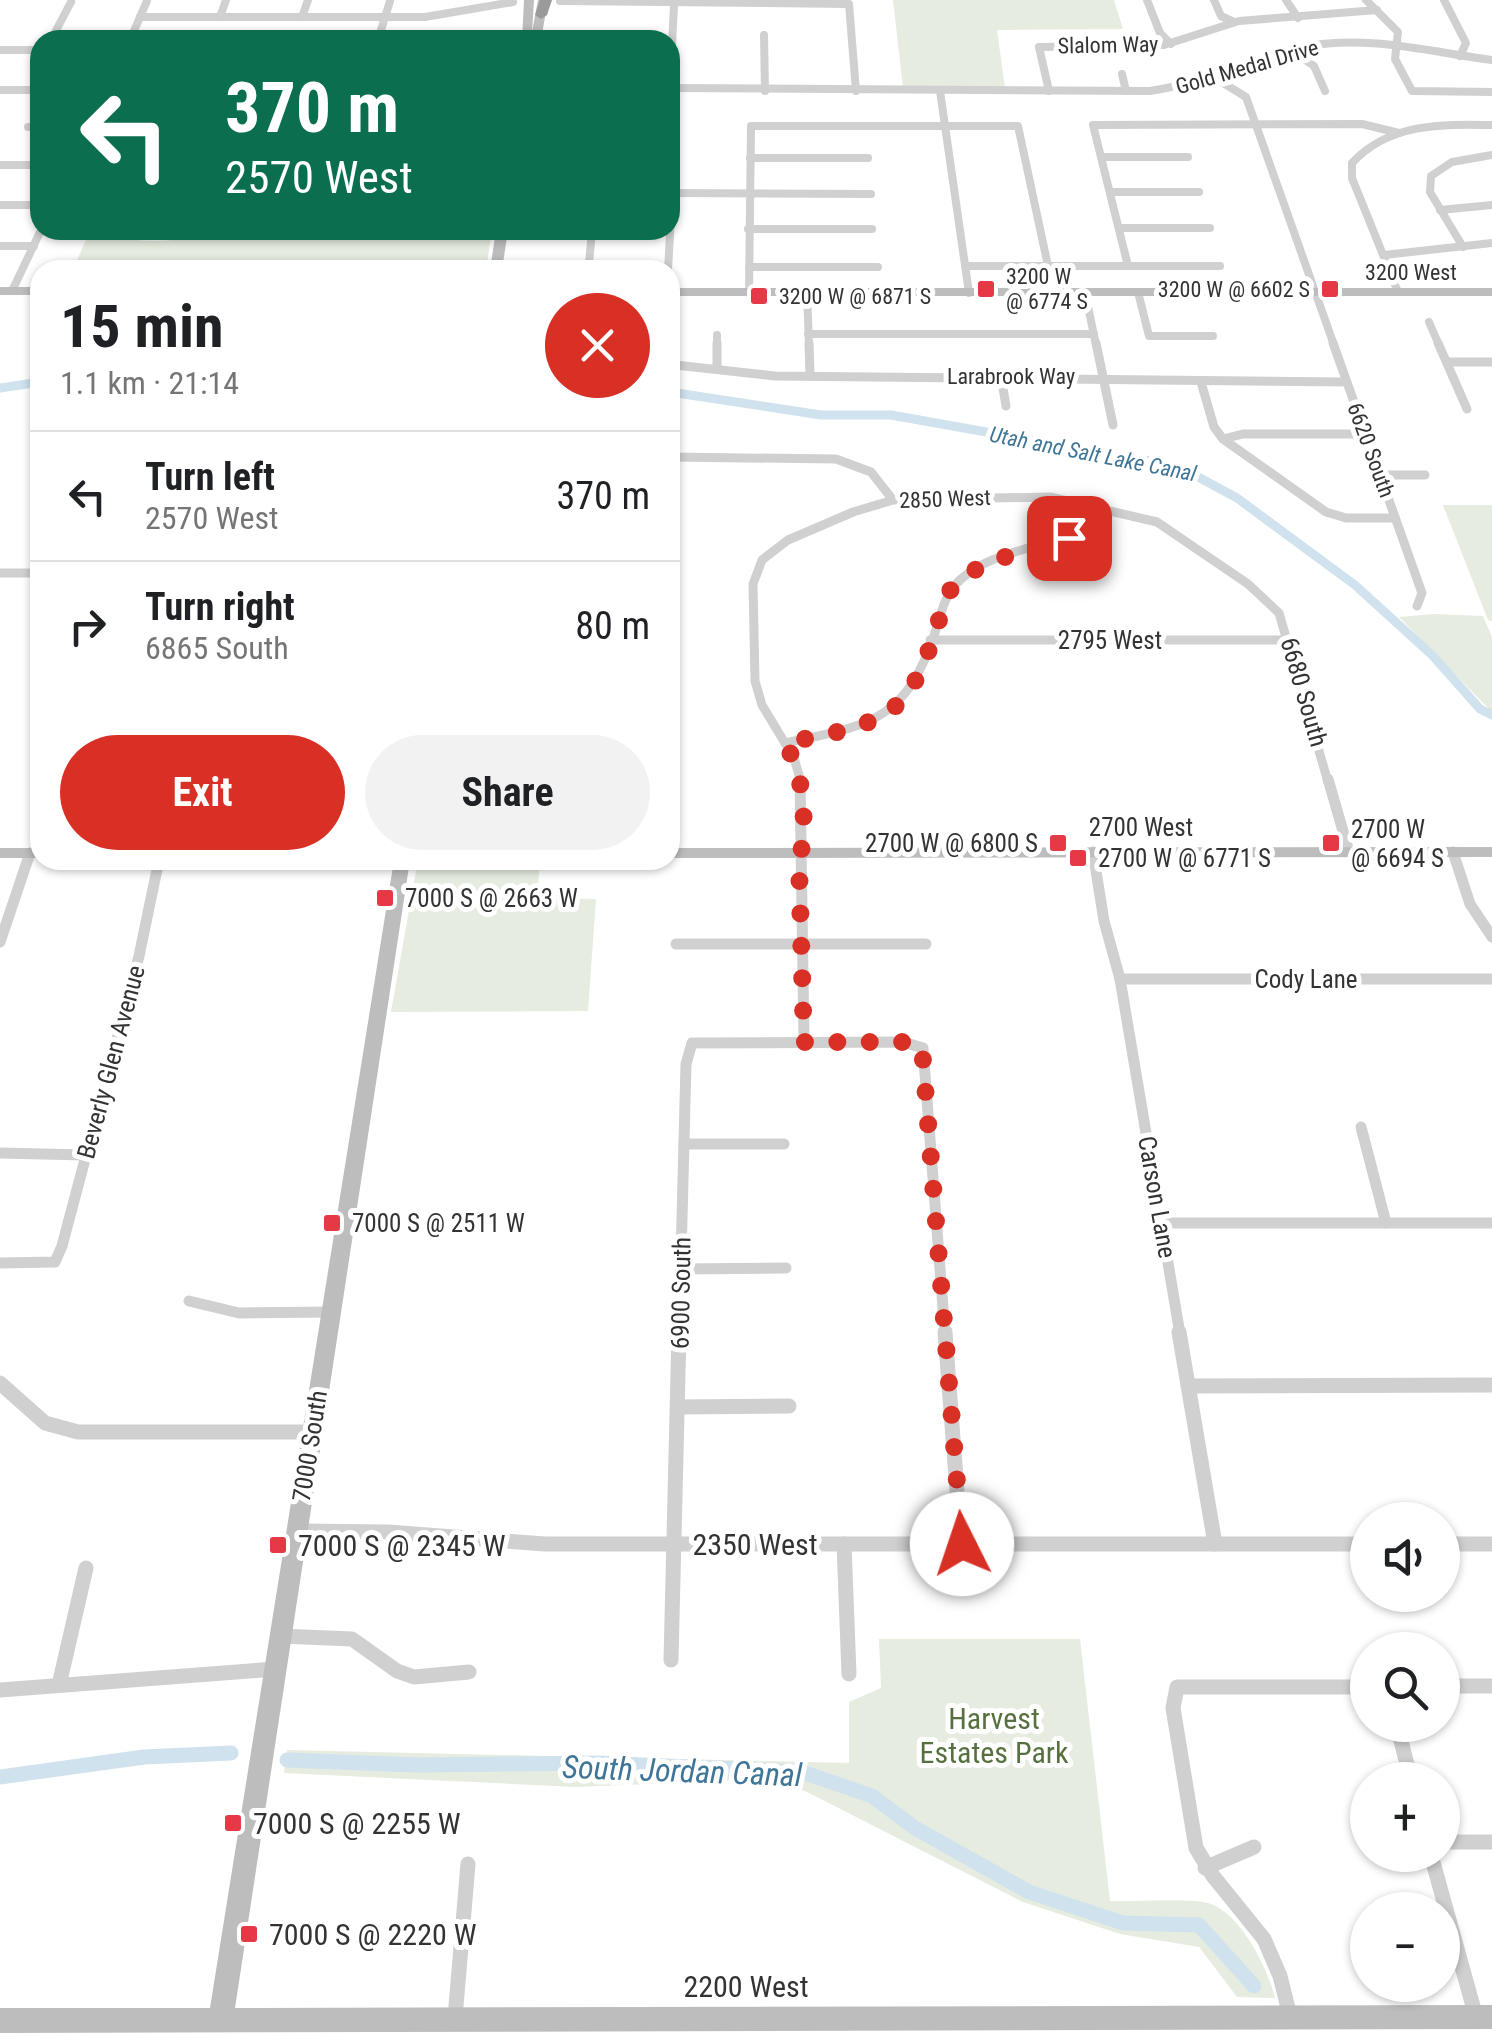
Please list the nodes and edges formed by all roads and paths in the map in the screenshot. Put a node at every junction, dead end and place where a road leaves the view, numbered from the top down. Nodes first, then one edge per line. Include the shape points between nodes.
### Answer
1 (226, 0) edge
2 (308, 0) edge
3 (529, 0) edge
4 (560, 0) edge
5 (1147, 0) edge
6 (1214, 0) edge
7 (1286, 0) edge
8 (1366, 0) edge
9 (1444, 0) edge
10 (147, 1) edge
11 (390, 1) edge
12 (70, 2) edge
13 (513, 2) edge
14 (466, 3) dead end
15 (543, 5) edge
16 (674, 5) junction
17 (476, 10) junction
18 (1377, 10) junction
19 (140, 17) junction
20 (220, 17) junction
21 (302, 17) junction
22 (385, 18) junction
23 (1298, 18) junction
24 (1234, 22) junction
25 (56, 30) edge
26 (134, 30) edge
27 (381, 30) edge
28 (528, 30) edge
29 (538, 30) edge
30 (673, 30) edge
31 (764, 34) dead end
32 (1171, 44) junction
33 (1396, 44) junction
34 (0, 50) edge
35 (30, 50) edge
36 (1290, 50) junction
37 (1460, 56) junction
38 (1492, 60) edge
39 (1122, 74) dead end
40 (1216, 78) junction
41 (30, 87) edge
42 (680, 87) edge
43 (0, 90) edge
44 (765, 91) junction
45 (856, 91) junction
46 (940, 91) junction
47 (1049, 91) junction
48 (1126, 91) junction
49 (1325, 91) dead end
50 (1492, 92) edge
51 (1492, 124) edge
52 (946, 125) junction
53 (1256, 125) junction
54 (1399, 133) junction
55 (1492, 156) edge
56 (1102, 157) junction
57 (1188, 157) dead end
58 (750, 158) junction
59 (868, 158) dead end
60 (0, 165) edge
61 (30, 165) edge
62 (1110, 192) junction
63 (1199, 192) dead end
64 (680, 194) edge
65 (750, 194) junction
66 (870, 194) dead end
67 (0, 205) edge
68 (30, 205) edge
69 (1492, 206) edge
70 (1440, 210) junction
71 (1119, 228) junction
72 (1210, 228) dead end
73 (748, 229) junction
74 (872, 229) dead end
75 (37, 240) edge
76 (1492, 243) edge
77 (0, 246) edge
78 (34, 246) junction
79 (1463, 246) junction
80 (1384, 255) junction
81 (965, 266) junction
82 (1048, 266) junction
83 (1128, 266) junction
84 (1220, 266) dead end
85 (748, 267) junction
86 (878, 267) dead end
87 (6, 291) edge
88 (680, 292) edge
89 (749, 292) junction
90 (807, 292) junction
91 (969, 292) junction
92 (1084, 292) junction
93 (1138, 292) junction
94 (1315, 292) junction
95 (1398, 292) junction
96 (1492, 292) edge
97 (1429, 322) dead end
98 (808, 334) junction
99 (1094, 334) junction
100 (717, 335) dead end
101 (1213, 336) dead end
102 (1447, 362) junction
103 (1492, 362) edge
104 (680, 365) edge
105 (717, 369) junction
106 (810, 376) junction
107 (1000, 376) junction
108 (1103, 378) junction
109 (1201, 382) junction
110 (1346, 382) junction
111 (1006, 406) dead end
112 (1467, 409) dead end
113 (1114, 425) dead end
114 (1365, 434) junction
115 (1223, 439) junction
116 (680, 456) edge
117 (1425, 475) dead end
118 (1380, 476) junction
119 (893, 500) junction
120 (1105, 507) junction
121 (1396, 518) junction
122 (1166, 527) joint
123 (0, 573) edge
124 (30, 573) edge
125 (1417, 606) dead end
126 (930, 640) junction
127 (1290, 640) junction
128 (785, 743) junction
129 (1094, 852) junction
130 (1349, 852) junction
131 (1452, 852) junction
132 (1492, 852) edge
133 (0, 853) edge
134 (30, 853) edge
135 (680, 853) edge
136 (801, 853) junction
137 (30, 866) edge
138 (158, 870) edge
139 (400, 870) edge
140 (1492, 937) edge
141 (0, 942) edge
142 (676, 944) dead end
143 (801, 944) junction
144 (926, 944) dead end
145 (1492, 978) edge
146 (1120, 979) junction
147 (804, 1042) junction
148 (1361, 1126) dead end
149 (684, 1144) junction
150 (784, 1144) dead end
151 (0, 1154) edge
152 (86, 1155) junction
153 (1161, 1223) junction
154 (1386, 1223) junction
155 (1492, 1223) edge
156 (0, 1263) edge
157 (786, 1268) dead end
158 (682, 1269) junction
159 (189, 1301) dead end
160 (331, 1312) junction
161 (0, 1384) edge
162 (1188, 1386) junction
163 (1490, 1386) edge
164 (678, 1406) junction
165 (789, 1406) dead end
166 (312, 1432) junction
167 (297, 1531) junction
168 (674, 1544) junction
169 (844, 1544) junction
170 (962, 1544) junction
171 (1214, 1544) junction
172 (1350, 1544) edge
173 (1460, 1544) edge
174 (1492, 1544) edge
175 (86, 1568) dead end
176 (280, 1636) junction
177 (671, 1660) dead end
178 (275, 1669) junction
179 (468, 1672) dead end
180 (849, 1674) dead end
181 (59, 1685) junction
182 (1460, 1686) edge
183 (1492, 1686) edge
184 (1350, 1687) edge
185 (0, 1690) edge
186 (1460, 1842) edge
187 (1492, 1842) edge
188 (1254, 1847) dead end
189 (468, 1864) dead end
190 (1205, 1868) junction
191 (1437, 1872) edge
192 (1484, 2017) edge
193 (455, 2018) junction
194 (0, 2021) edge
195 (1272, 2022) edge
196 (220, 2026) edge
197 (1030, 2026) edge

1 - 20 street
2 - 21 street
3 - 28 main road
4 - 16 street
5 - 32 street
6 - 24 street
7 - 23 street
8 - 18 street
9 - 37 street via 1466,43
10 - 19 street
11 - 22 street
12 - 25 street
13 - 17 street
14 - 17 street
15 - 29 main road
16 - 30 street
16 - 45 street via 849,4
17 - 22 street
18 - 23 street, Slalom Way
18 - 33 street via 1398,32
19 - 20 street
19 - 26 street
20 - 21 street
21 - 22 street
22 - 27 street
23 - 24 street, Slalom Way
24 - 32 street, Slalom Way
31 - 44 street
32 - 47 street, Slalom Way via 1040,46
33 - 36 street, Gold Medal Drive
33 - 37 street, Gold Medal Drive
33 - 50 street via 1394,58 1412,91
34 - 35 street
36 - 40 street, Gold Medal Drive
36 - 49 street via 1314,66
37 - 38 street, Gold Medal Drive
39 - 48 street
40 - 48 street, Gold Medal Drive
40 - 53 street, 6620 South via 1240,91
41 - 43 street
42 - 44 street, Gold Medal Drive
44 - 45 street, Gold Medal Drive
45 - 46 street, Gold Medal Drive
46 - 47 street, Gold Medal Drive
46 - 52 street
47 - 48 street, Gold Medal Drive
51 - 54 street via 1425,125
52 - 58 street via 751,126
52 - 81 street
52 - 82 street via 1018,126
53 - 54 street via 1362,124
53 - 56 street via 1093,124
53 - 94 street, 6620 South
54 - 80 street via 1363,152 1350,169
55 - 70 street via 1464,158 1431,176 1429,188
56 - 57 street
56 - 62 street
58 - 59 street
58 - 65 street
60 - 61 street
62 - 63 street
62 - 71 street
64 - 65 street
65 - 66 street
65 - 73 street
67 - 68 street
69 - 70 street
70 - 79 street
71 - 72 street
71 - 83 street
73 - 74 street
73 - 85 street
75 - 78 street
76 - 79 street
77 - 78 street
78 - 87 street
79 - 80 street
80 - 95 street
81 - 82 street
81 - 91 street
82 - 83 street
83 - 84 street
85 - 86 street
85 - 89 street
88 - 89 main road, 3200 West
89 - 90 main road, 3200 West
90 - 91 main road, 3200 West
90 - 98 street
91 - 92 main road, 3200 West
92 - 93 main road, 3200 West
92 - 99 street
93 - 94 main road, 3200 West
93 - 101 street via 1150,336
94 - 95 main road, 3200 West
94 - 110 street, 6620 South
95 - 96 main road, 3200 West
97 - 102 street
98 - 99 street
98 - 106 street
99 - 108 street
100 - 105 street
102 - 103 street
102 - 112 street
104 - 105 street, Larabrook Way
105 - 106 street, Larabrook Way
106 - 107 street, Larabrook Way
107 - 108 street, Larabrook Way
107 - 111 street
108 - 109 street, Larabrook Way
108 - 113 street
109 - 110 street, Larabrook Way
109 - 115 street
110 - 114 street, 6620 South
114 - 115 street
114 - 118 street, 6620 South
115 - 121 street via 1326,512
116 - 119 street via 836,459 871,472
117 - 118 street
118 - 121 street, 6620 South
119 - 120 street, 2850 West via 1032,496
119 - 128 street, 2850 West via 788,540 762,560 754,584 754,681
120 - 122 street, 2850 West
120 - 126 street via 1069,538 957,581
121 - 125 street, 6620 South via 1422,593
122 - 127 street, 6680 South via 1270,602
123 - 124 street
126 - 127 street, 2795 West
126 - 128 street via 899,703 858,724
127 - 130 street, 6680 South
128 - 136 street via 800,782
129 - 130 main road, 2700 West
129 - 136 main road, 2700 West
129 - 146 street, Carson Lane
130 - 131 main road, 2700 West
131 - 132 main road, 2700 West
131 - 140 street via 1470,904
133 - 134 main road
135 - 136 main road, 2700 West
136 - 143 street
137 - 141 street
138 - 152 street, Beverly Glen Avenue
139 - 160 main road, 7000 South
142 - 143 street
143 - 144 street
143 - 147 street
145 - 146 street, Cody Lane
146 - 153 street, Carson Lane
147 - 149 street, 6900 South via 692,1043
147 - 170 street via 903,1042 922,1048
148 - 154 street
149 - 150 street
149 - 158 street, 6900 South
151 - 152 street
152 - 156 street, Beverly Glen Avenue via 56,1262
153 - 154 street
153 - 162 street, Carson Lane
154 - 155 street
157 - 158 street
158 - 164 street, 6900 South
159 - 160 street via 222,1312
160 - 166 main road, 7000 South
161 - 166 street via 45,1423 78,1432
162 - 163 street
162 - 171 street, Carson Lane
164 - 165 street
164 - 168 street, 6900 South
166 - 167 main road, 7000 South
167 - 168 street, 2350 West via 528,1544
167 - 176 main road, 7000 South
168 - 169 street, 2350 West
168 - 177 street, 6900 South
169 - 170 street, 2350 West
169 - 180 street
170 - 171 street, 2350 West
171 - 172 street, 2350 West
173 - 174 street
175 - 181 street
176 - 178 main road, 7000 South
176 - 179 street via 352,1638 414,1676
178 - 181 street
178 - 196 main road, 7000 South
181 - 185 street
182 - 183 street
184 - 190 street via 1177,1687 1173,1708 1189,1815
186 - 187 street
188 - 190 street
189 - 193 street
190 - 195 street via 1262,1934 1280,1972
191 - 192 street
192 - 195 main road, 2200 West
193 - 196 main road, 2200 West
193 - 197 main road, 2200 West
194 - 196 main road, 2200 West
195 - 197 main road, 2200 West

